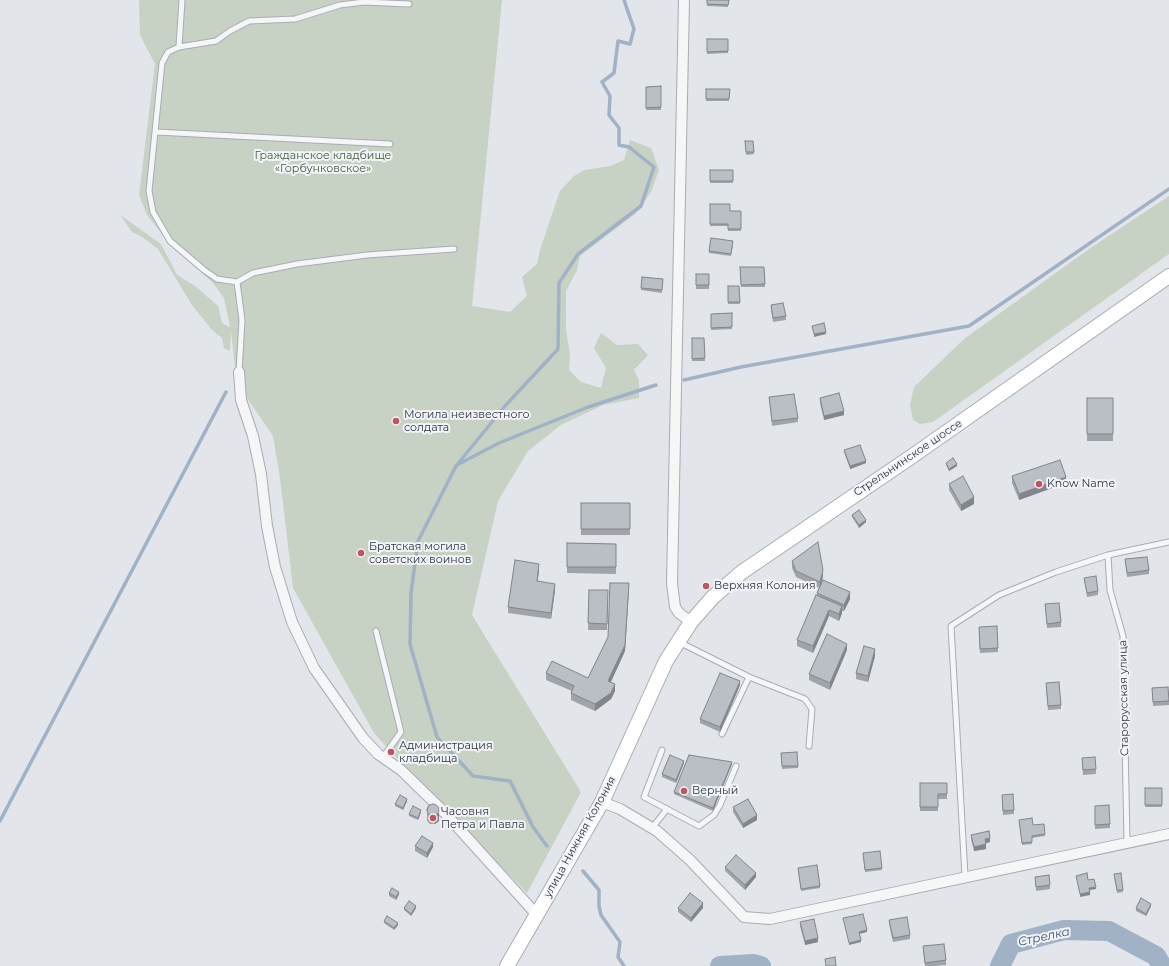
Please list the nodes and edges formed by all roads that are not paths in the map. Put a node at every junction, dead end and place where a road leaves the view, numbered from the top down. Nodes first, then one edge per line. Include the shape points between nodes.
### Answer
1 (182, 0) edge
2 (684, 0) edge
3 (409, 4) dead end
4 (179, 47) junction
5 (156, 132) junction
6 (390, 144) dead end
7 (454, 249) dead end
8 (1169, 276) edge
9 (237, 282) junction
10 (239, 372) joint
11 (1169, 542) edge
12 (1108, 555) junction
13 (691, 622) junction
14 (376, 631) dead end
15 (678, 642) junction
16 (666, 661) joint
17 (749, 677) junction
18 (722, 734) dead end
19 (809, 746) dead end
20 (662, 750) dead end
21 (383, 757) junction
22 (736, 766) dead end
23 (602, 802) junction
24 (667, 810) junction
25 (652, 828) junction
26 (1169, 834) edge
27 (1127, 843) junction
28 (965, 876) junction
29 (537, 915) junction
30 (514, 958) edge

1 - 4 lane
2 - 13 street via 672,583 674,606
3 - 4 lane via 364,2 340,5 295,20 249,21 216,41
4 - 5 lane via 168,52 162,63
5 - 6 lane
5 - 9 lane via 150,191 153,212 170,241 204,270 217,279
7 - 9 lane via 367,255 297,264 254,273
8 - 13 main road, Стрельнинское шоссе via 742,572 713,597
9 - 10 lane via 242,320
10 - 21 street via 241,400 253,436 261,474 275,567 292,622 314,668 363,738
11 - 12 lane
12 - 27 lane, Старорусская улица via 1110,590 1123,636
12 - 28 lane via 999,595 951,626
13 - 15 main road, Стрельнинское шоссе
14 - 21 lane via 401,732
15 - 16 main road, Стрельнинское шоссе
15 - 17 lane
16 - 23 main road, улица Нижняя Колония
17 - 18 lane
17 - 19 lane via 805,700 812,709
20 - 24 lane via 644,797
21 - 29 street via 401,770 443,811
22 - 24 lane via 714,815 699,826
23 - 25 street via 620,809
23 - 29 main road, улица Нижняя Колония
24 - 25 lane
25 - 28 street via 690,860 744,917 770,919
26 - 27 street
27 - 28 street
29 - 30 main road, улица Нижняя Колония

